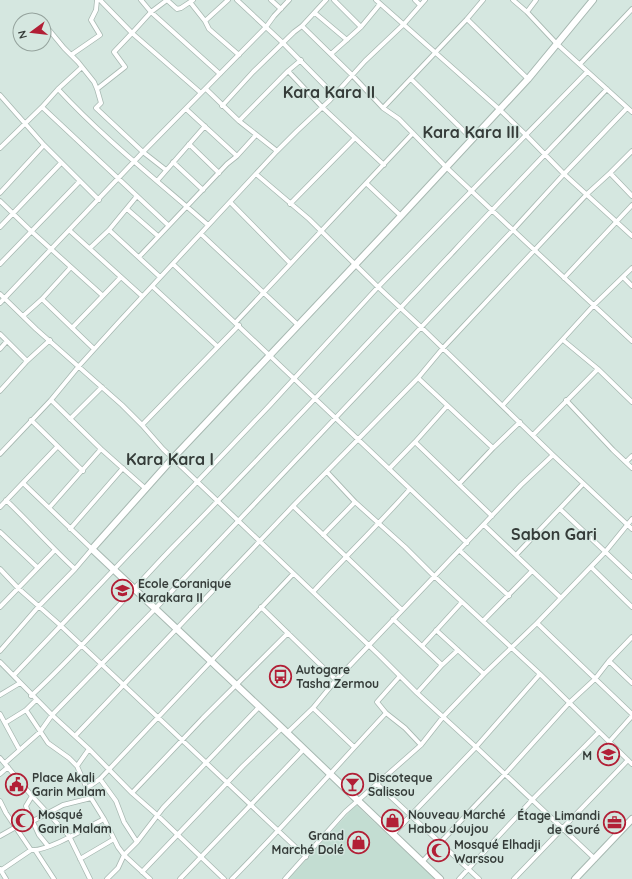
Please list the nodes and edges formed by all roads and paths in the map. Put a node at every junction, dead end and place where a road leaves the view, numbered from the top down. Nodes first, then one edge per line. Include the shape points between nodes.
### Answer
1 (97, 0) edge
2 (100, 0) edge
3 (141, 0) edge
4 (228, 0) edge
5 (237, 0) edge
6 (271, 0) edge
7 (289, 0) edge
8 (326, 0) edge
9 (334, 0) edge
10 (376, 0) edge
11 (415, 0) edge
12 (424, 0) edge
13 (483, 0) edge
14 (513, 0) edge
15 (536, 0) edge
16 (593, 0) edge
17 (191, 1) edge
18 (380, 4) junction
19 (420, 5) junction
20 (632, 9) edge
21 (281, 10) junction
22 (151, 12) junction
23 (527, 12) junction
24 (315, 13) junction
25 (467, 19) junction
26 (205, 21) junction
27 (404, 24) junction
28 (302, 26) junction
29 (361, 27) junction
30 (266, 28) junction
31 (52, 33) edge
32 (132, 33) junction
33 (347, 40) junction
34 (283, 43) junction
35 (556, 43) junction
36 (435, 52) junction
37 (331, 54) junction
38 (71, 55) junction
39 (239, 55) junction
40 (301, 60) junction
41 (580, 64) junction
42 (82, 67) junction
43 (288, 71) junction
44 (587, 72) junction
45 (220, 74) junction
46 (352, 75) junction
47 (411, 79) junction
48 (528, 79) junction
49 (97, 88) junction
50 (58, 89) junction
51 (206, 89) junction
52 (607, 89) junction
53 (201, 93) junction
54 (0, 95) edge
55 (334, 95) junction
56 (222, 106) junction
57 (42, 107) junction
58 (322, 107) junction
59 (383, 108) junction
60 (627, 108) junction
61 (186, 109) junction
62 (499, 109) junction
63 (632, 112) edge
64 (239, 121) junction
65 (24, 123) junction
66 (204, 126) junction
67 (413, 133) junction
68 (525, 134) junction
69 (256, 135) junction
70 (355, 138) junction
71 (472, 139) junction
72 (189, 144) junction
73 (44, 145) junction
74 (0, 148) edge
75 (277, 151) junction
76 (632, 151) edge
77 (143, 152) junction
78 (545, 155) junction
79 (237, 156) junction
80 (134, 162) junction
81 (173, 162) junction
82 (61, 163) junction
83 (384, 165) junction
84 (446, 167) junction
85 (166, 170) junction
86 (219, 173) junction
87 (610, 173) junction
88 (256, 174) junction
89 (564, 174) junction
90 (118, 178) junction
91 (80, 181) junction
92 (156, 181) junction
93 (366, 183) junction
94 (203, 190) junction
95 (472, 191) junction
96 (0, 193) edge
97 (587, 194) junction
98 (137, 196) junction
99 (632, 196) edge
100 (98, 200) junction
101 (0, 201) edge
102 (230, 202) junction
103 (290, 204) junction
104 (632, 205) edge
105 (187, 206) junction
106 (127, 209) junction
107 (492, 210) junction
108 (13, 214) junction
109 (401, 216) junction
110 (617, 221) junction
111 (168, 225) junction
112 (208, 225) junction
113 (0, 226) edge
114 (69, 230) junction
115 (109, 230) junction
116 (513, 230) junction
117 (31, 231) junction
118 (322, 231) junction
119 (201, 234) junction
120 (158, 236) junction
121 (632, 236) edge
122 (90, 248) junction
123 (51, 249) junction
124 (535, 251) junction
125 (139, 257) junction
126 (290, 263) junction
127 (0, 264) edge
128 (173, 264) junction
129 (356, 265) junction
130 (71, 267) junction
131 (632, 268) edge
132 (121, 277) junction
133 (160, 277) junction
134 (622, 277) junction
135 (564, 278) junction
136 (152, 286) junction
137 (632, 286) edge
138 (378, 287) junction
139 (263, 292) junction
140 (0, 294) edge
141 (102, 296) junction
142 (142, 296) junction
143 (4, 298) junction
144 (42, 299) junction
145 (0, 303) edge
146 (594, 305) junction
147 (401, 307) junction
148 (23, 316) junction
149 (237, 323) junction
150 (298, 325) junction
151 (421, 327) junction
152 (72, 328) junction
153 (0, 334) edge
154 (50, 340) junction
155 (563, 340) junction
156 (7, 341) junction
157 (632, 341) edge
158 (218, 347) junction
159 (443, 348) junction
160 (0, 349) edge
161 (94, 349) junction
162 (270, 356) junction
163 (27, 361) junction
164 (79, 366) junction
165 (598, 369) junction
166 (418, 378) junction
167 (294, 379) junction
168 (102, 387) junction
169 (0, 391) edge
170 (315, 398) junction
171 (51, 400) junction
172 (566, 400) junction
173 (632, 402) edge
174 (447, 406) junction
175 (503, 406) junction
176 (336, 418) junction
177 (70, 419) junction
178 (30, 420) junction
179 (520, 422) junction
180 (142, 425) junction
181 (533, 434) junction
182 (357, 440) junction
183 (415, 442) junction
184 (57, 447) junction
185 (493, 448) junction
186 (101, 450) junction
187 (0, 454) edge
188 (553, 455) junction
189 (632, 456) edge
190 (173, 458) junction
191 (626, 462) junction
192 (123, 468) junction
193 (632, 468) edge
194 (389, 469) junction
195 (83, 471) junction
196 (326, 472) junction
197 (197, 481) junction
198 (23, 483) junction
199 (459, 484) junction
200 (583, 484) junction
201 (146, 489) junction
202 (410, 489) junction
203 (0, 499) edge
204 (5, 502) junction
205 (218, 502) junction
206 (355, 502) junction
207 (293, 506) junction
208 (0, 507) edge
209 (49, 508) junction
210 (560, 509) junction
211 (492, 516) junction
212 (632, 519) edge
213 (238, 521) junction
214 (379, 524) junction
215 (484, 525) junction
216 (627, 525) junction
217 (70, 529) junction
218 (632, 529) edge
219 (0, 532) edge
220 (323, 535) junction
221 (261, 541) junction
222 (466, 543) junction
223 (92, 549) junction
224 (55, 550) junction
225 (459, 550) junction
226 (606, 552) junction
227 (516, 555) junction
228 (345, 557) junction
229 (37, 567) junction
230 (591, 567) junction
231 (0, 569) edge
232 (75, 569) junction
233 (114, 570) junction
234 (532, 571) junction
235 (293, 574) junction
236 (434, 576) junction
237 (632, 577) edge
238 (18, 588) junction
239 (133, 588) junction
240 (313, 592) junction
241 (509, 596) junction
242 (561, 598) junction
243 (462, 602) junction
244 (39, 606) junction
245 (0, 607) edge
246 (261, 607) junction
247 (632, 607) edge
248 (155, 609) junction
249 (402, 610) junction
250 (393, 619) junction
251 (483, 621) junction
252 (537, 623) junction
253 (60, 625) junction
254 (176, 629) junction
255 (436, 630) junction
256 (288, 633) junction
257 (632, 637) edge
258 (368, 645) junction
259 (422, 646) junction
260 (82, 647) junction
261 (511, 648) junction
262 (458, 650) junction
263 (0, 651) edge
264 (210, 661) junction
265 (609, 661) junction
266 (0, 662) edge
267 (101, 665) junction
268 (442, 665) junction
269 (484, 674) junction
270 (540, 674) junction
271 (14, 675) junction
272 (400, 676) junction
273 (595, 679) junction
274 (336, 680) junction
275 (20, 683) junction
276 (632, 683) edge
277 (122, 685) junction
278 (236, 685) junction
279 (417, 693) junction
280 (0, 695) edge
281 (32, 696) junction
282 (36, 700) junction
283 (569, 703) junction
284 (259, 707) junction
285 (313, 708) junction
286 (26, 710) junction
287 (386, 713) junction
288 (0, 714) edge
289 (52, 715) junction
290 (632, 715) edge
291 (158, 718) junction
292 (443, 718) junction
293 (5, 723) junction
294 (282, 728) junction
295 (40, 732) junction
296 (599, 732) junction
297 (287, 733) junction
298 (75, 736) junction
299 (182, 740) junction
300 (609, 742) junction
301 (420, 745) junction
302 (354, 747) junction
303 (476, 747) junction
304 (19, 749) junction
305 (89, 749) junction
306 (304, 749) junction
307 (0, 758) edge
308 (628, 760) junction
309 (5, 762) junction
310 (205, 763) junction
311 (632, 764) edge
312 (77, 766) junction
313 (8, 767) junction
314 (109, 770) junction
315 (0, 774) edge
316 (330, 774) junction
317 (505, 774) junction
318 (100, 779) junction
319 (227, 783) junction
320 (377, 784) junction
321 (87, 788) junction
322 (132, 792) junction
323 (32, 796) junction
324 (92, 798) junction
325 (532, 800) junction
326 (0, 801) edge
327 (359, 801) junction
328 (249, 805) junction
329 (47, 813) junction
330 (411, 814) junction
331 (157, 815) junction
332 (104, 819) junction
333 (632, 819) edge
334 (33, 821) junction
335 (16, 827) junction
336 (562, 828) junction
337 (278, 832) junction
338 (393, 834) junction
339 (178, 835) junction
340 (0, 836) edge
341 (69, 836) junction
342 (114, 839) junction
343 (137, 842) junction
344 (440, 843) junction
345 (48, 846) junction
346 (33, 850) junction
347 (124, 855) junction
348 (201, 857) junction
349 (306, 857) junction
350 (80, 859) junction
351 (595, 859) junction
352 (422, 862) junction
353 (469, 869) junction
354 (0, 870) edge
355 (142, 872) junction
356 (6, 879) edge
357 (54, 879) edge
358 (90, 879) edge
359 (107, 879) edge
360 (150, 879) edge
361 (180, 879) edge
362 (224, 879) edge
363 (232, 879) edge
364 (285, 879) edge
365 (440, 879) edge
366 (459, 879) edge
367 (479, 879) edge
368 (514, 879) edge
369 (575, 879) edge

1 - 38 street via 91,20 100,35
2 - 32 street
3 - 22 street
4 - 26 street
5 - 30 street
6 - 21 street
7 - 21 street
8 - 24 street
9 - 29 street
10 - 18 street
11 - 19 street
12 - 19 street
13 - 25 street
14 - 23 street
15 - 23 street
16 - 35 street
17 - 22 street via 177,9 167,0
17 - 26 street
18 - 27 street
18 - 29 street
19 - 27 street
20 - 41 street
21 - 30 street
22 - 32 street
22 - 45 street
23 - 35 street
24 - 28 street
24 - 33 street
25 - 36 street
25 - 48 street
26 - 39 street via 209,29
27 - 36 street
27 - 46 street
28 - 34 street
28 - 37 street
29 - 33 street
30 - 34 street
30 - 39 street
31 - 38 street
32 - 49 street via 114,52 125,67
32 - 53 street
33 - 37 street
34 - 40 street
34 - 56 street
35 - 41 street
35 - 48 street
36 - 47 street
36 - 62 street
37 - 46 street
38 - 42 street
39 - 45 street
40 - 43 street
40 - 55 street
41 - 44 street
42 - 49 street
42 - 50 street
43 - 58 street
43 - 64 street
44 - 52 street
44 - 68 street
45 - 51 street
46 - 55 street
46 - 59 street
47 - 59 street
47 - 71 street
48 - 62 street
49 - 77 street via 101,103 96,108
50 - 57 street
50 - 80 street
51 - 53 street
51 - 56 street
52 - 60 street
52 - 78 street
53 - 61 street
54 - 65 street
55 - 58 street
56 - 64 street
57 - 65 street
57 - 90 street
58 - 70 street
58 - 75 street
59 - 67 street
60 - 63 street
60 - 89 street
61 - 66 street
61 - 77 street
62 - 68 street
62 - 71 street
64 - 69 street
65 - 73 street
65 - 74 street
66 - 72 street
66 - 79 street
67 - 83 street
67 - 84 street
68 - 78 street
68 - 95 street
69 - 75 street
69 - 79 street
70 - 83 street
70 - 103 street
71 - 84 street
72 - 81 street
72 - 86 street
73 - 82 street
73 - 96 street
75 - 88 street
76 - 87 street
77 - 80 street
77 - 85 street
78 - 89 street
78 - 107 street
79 - 86 street
80 - 90 street
80 - 92 street
81 - 85 street
81 - 94 street
82 - 91 street
82 - 108 street
83 - 93 street
84 - 95 street
84 - 109 street
85 - 92 street
86 - 94 street
87 - 97 street
87 - 99 street
88 - 102 street
88 - 103 street
89 - 97 street
89 - 116 street
90 - 98 street
90 - 100 street
91 - 100 street
91 - 117 street
92 - 105 street
93 - 109 street
93 - 118 street
94 - 105 street
95 - 107 street
95 - 138 street
97 - 110 street
97 - 124 street
98 - 106 street
98 - 111 street
100 - 114 street
101 - 108 street
102 - 112 street
102 - 126 street
103 - 118 street
104 - 110 street
105 - 111 street
105 - 112 street
106 - 115 street
106 - 120 street
107 - 116 street
107 - 147 street
108 - 113 street
108 - 117 street
109 - 129 street
110 - 121 street
110 - 135 street
111 - 120 street
112 - 119 street
114 - 122 street
114 - 123 street
115 - 122 street
115 - 125 street
116 - 124 street
116 - 151 street
117 - 123 street
117 - 127 street
118 - 126 street
118 - 129 street
119 - 128 street
119 - 139 street
120 - 125 street
122 - 132 street
123 - 130 street
123 - 143 street
124 - 135 street
124 - 159 street
125 - 133 street
126 - 139 street
128 - 133 street
128 - 149 street
129 - 138 street
129 - 150 street
130 - 141 street
130 - 144 street
131 - 134 street
132 - 141 street
132 - 142 street
133 - 136 street
134 - 137 street
134 - 146 street
135 - 146 street
136 - 142 street
136 - 158 street
138 - 147 street
138 - 167 street
139 - 149 street
139 - 150 street
140 - 143 street
141 - 152 street
142 - 161 street
143 - 145 street
143 - 148 street
144 - 148 street
144 - 152 street
146 - 155 street
146 - 157 street
147 - 151 street
147 - 170 street
148 - 154 street
149 - 158 street
149 - 162 street
150 - 162 street
151 - 159 street
151 - 176 street
152 - 161 street
153 - 156 street
154 - 163 street
154 - 164 street
155 - 165 street
155 - 175 street
156 - 160 street
156 - 163 street
158 - 180 street
159 - 166 street
159 - 175 street
161 - 164 street
162 - 167 street
162 - 190 street
163 - 169 street
164 - 168 street
164 - 171 street
165 - 172 street
165 - 173 street
166 - 174 street
166 - 182 street
167 - 170 street
167 - 197 street
168 - 177 street
168 - 180 street
170 - 176 street
170 - 205 street
171 - 177 street
171 - 178 street
172 - 181 street
172 - 191 street
174 - 183 street
174 - 185 street
175 - 179 street
176 - 182 street
176 - 213 street
177 - 186 street
178 - 184 street
178 - 187 street
179 - 181 street
179 - 185 street
180 - 190 street
181 - 188 street
182 - 194 street
182 - 196 street
183 - 194 street
183 - 199 street
184 - 195 street
184 - 198 street
185 - 199 street
186 - 192 street
186 - 195 street
188 - 200 street
188 - 211 street
189 - 191 street
190 - 197 street
190 - 201 street
191 - 193 street
192 - 201 street
192 - 217 street
194 - 202 street
195 - 209 street
196 - 206 street
196 - 207 street
197 - 205 street
197 - 233 street
198 - 204 street
198 - 209 street
199 - 211 street
200 - 210 street
200 - 216 street
201 - 223 street
202 - 214 street
202 - 222 street
203 - 204 street
204 - 208 street
204 - 224 street
205 - 213 street
205 - 239 street
206 - 214 street
206 - 220 street
207 - 220 street
207 - 221 street
209 - 217 street
210 - 226 street
210 - 227 street
211 - 215 street
212 - 216 street
213 - 221 street
213 - 248 street
214 - 228 street
214 - 236 street
215 - 222 street
215 - 227 street
216 - 218 street
216 - 226 street
217 - 223 street
219 - 229 street
220 - 228 street
221 - 235 street
221 - 254 street
222 - 225 street
223 - 232 street
223 - 233 street
224 - 229 street
224 - 232 street
225 - 236 street
225 - 241 street
226 - 230 street
226 - 237 street
227 - 234 street
228 - 240 street
228 - 249 street
229 - 238 street
230 - 242 street
230 - 247 street
231 - 238 street
232 - 244 street
233 - 239 street
233 - 253 street
234 - 241 street
234 - 242 street
235 - 240 street
235 - 246 street
236 - 243 street
236 - 249 street
238 - 244 street
238 - 245 street
239 - 248 street
239 - 260 street
240 - 258 street
241 - 251 street
242 - 252 street
243 - 251 street
243 - 255 street
244 - 253 street
244 - 263 street
246 - 256 street
246 - 264 street
248 - 254 street
248 - 267 street
249 - 250 street
250 - 258 street
250 - 259 street
251 - 261 street
252 - 261 street
252 - 273 street
253 - 260 street
253 - 271 street
254 - 264 street
254 - 277 street
255 - 259 street
255 - 262 street
256 - 274 street
256 - 278 street
257 - 265 street
258 - 272 street
258 - 274 street
259 - 268 street
260 - 267 street
260 - 281 street
261 - 269 street
261 - 270 street
262 - 268 street
262 - 269 street
264 - 278 street
264 - 291 street
265 - 273 street
265 - 276 street
266 - 271 street
267 - 277 street
267 - 289 street
268 - 279 street
269 - 292 street
270 - 283 street
270 - 303 street
271 - 275 street
272 - 279 street
272 - 287 street via 377,702
273 - 283 street
273 - 290 street
274 - 285 street
275 - 280 street
275 - 281 street
277 - 291 street
277 - 298 street
278 - 284 street
278 - 299 street
279 - 292 street
281 - 282 street
282 - 286 street
282 - 289 street
283 - 296 street
283 - 317 street
284 - 294 street
284 - 310 street
285 - 297 street
285 - 302 street
286 - 293 street
286 - 295 street
287 - 301 street
287 - 302 street
288 - 293 street
289 - 295 street
289 - 298 street
290 - 300 street
291 - 299 street
291 - 314 street
292 - 301 street
292 - 303 street
293 - 304 street
294 - 297 street
294 - 319 street
295 - 304 street
295 - 312 street via 48,743
296 - 300 street
296 - 325 street
297 - 306 street
298 - 305 street
299 - 310 street
299 - 322 street
300 - 308 street
301 - 320 street
302 - 316 street
303 - 317 street
303 - 330 street
304 - 309 street
305 - 312 street
305 - 314 street
306 - 316 street
306 - 328 street
307 - 309 street
308 - 311 street
308 - 336 street
309 - 313 street
310 - 319 street
310 - 331 street
312 - 321 street
313 - 315 street
313 - 323 street
314 - 318 street
314 - 322 street
316 - 327 street
316 - 337 street
317 - 325 street
317 - 344 street
318 - 321 street
318 - 343 street via 116,800 124,822
319 - 328 street
319 - 339 street
320 - 327 street
320 - 330 street
321 - 324 street
322 - 331 street
323 - 329 street
323 - 334 street via 26,807
324 - 329 street via 67,803
324 - 332 street
325 - 336 street
325 - 353 street
326 - 335 street
327 - 338 street
327 - 349 street via 345,812
328 - 337 street
328 - 348 street
329 - 334 street
329 - 341 street
330 - 338 street
330 - 344 street
331 - 339 street
331 - 343 street
332 - 341 street
332 - 342 street
333 - 351 street
334 - 345 street via 41,840
335 - 340 street
335 - 346 street
336 - 351 street
336 - 368 street
337 - 349 street
337 - 363 street
338 - 352 street
339 - 348 street
339 - 355 street
341 - 345 street
341 - 350 street
342 - 347 street
342 - 350 street
343 - 347 street
344 - 352 street
344 - 353 street
345 - 346 street
346 - 354 street
346 - 357 street
347 - 355 street
347 - 359 street via 118,868
348 - 361 street
348 - 362 street
349 - 364 street
350 - 358 street
351 - 369 street
352 - 365 street
353 - 366 street
353 - 367 street
354 - 356 street
355 - 360 street

